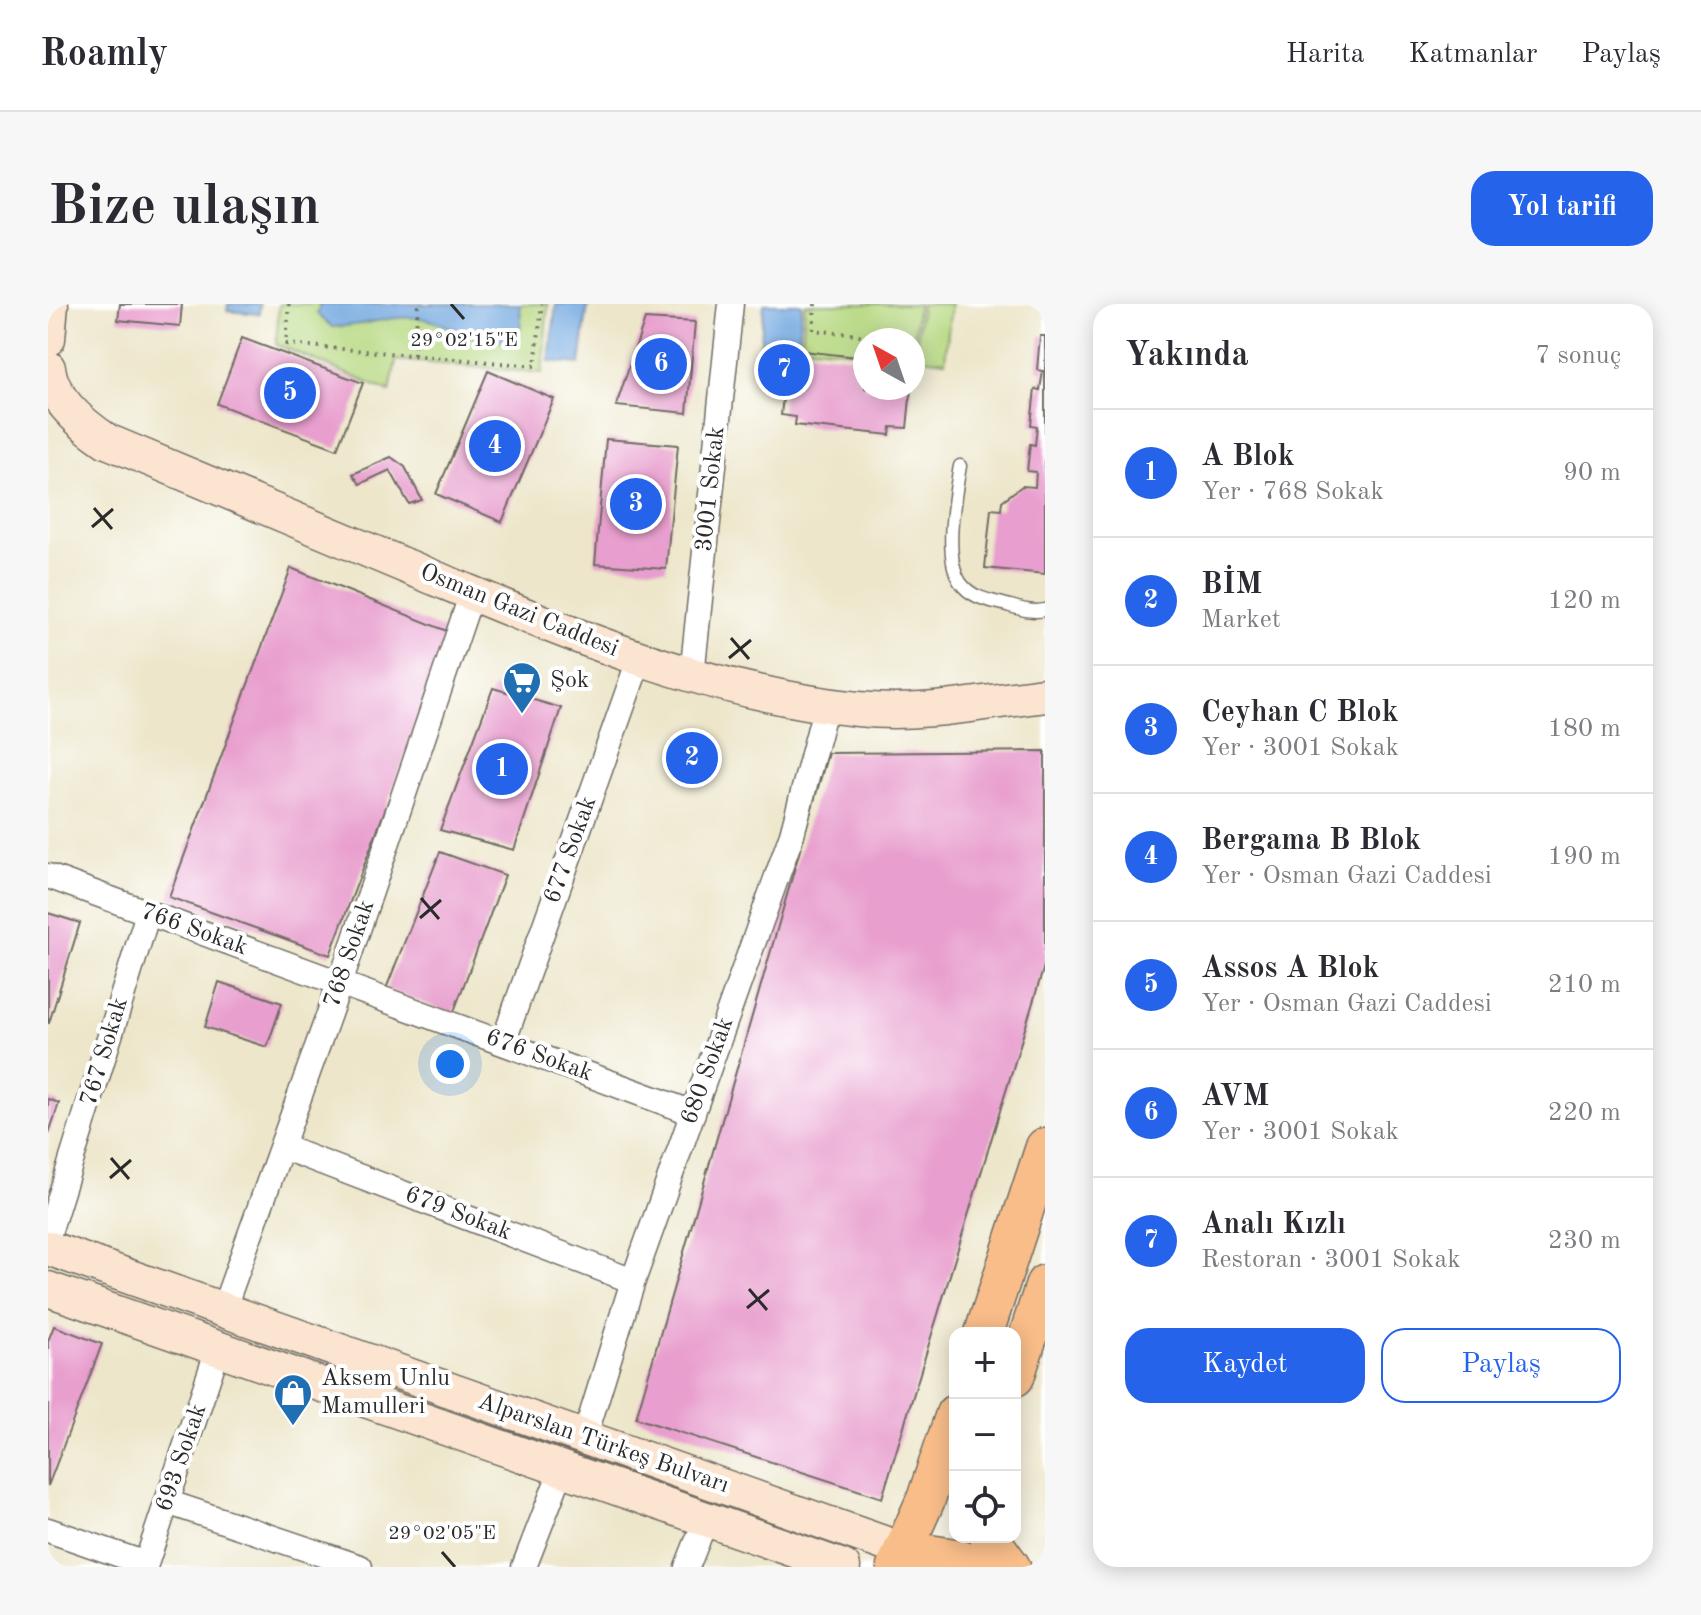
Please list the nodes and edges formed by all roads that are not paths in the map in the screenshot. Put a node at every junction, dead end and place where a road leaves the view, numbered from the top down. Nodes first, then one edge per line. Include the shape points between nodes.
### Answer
1 (51, 304) edge
2 (731, 304) edge
3 (48, 339) edge
4 (49, 377) edge
5 (960, 466) dead end
6 (472, 593) junction
7 (1045, 610) edge
8 (640, 657) junction
9 (692, 675) junction
10 (1045, 695) edge
11 (826, 705) junction
12 (48, 876) edge
13 (148, 913) junction
14 (340, 983) junction
15 (503, 1043) junction
16 (693, 1113) junction
17 (282, 1147) junction
18 (1045, 1147) edge
19 (48, 1236) edge
20 (48, 1248) edge
21 (633, 1281) junction
22 (1045, 1284) edge
23 (48, 1289) edge
24 (222, 1313) junction
25 (986, 1327) edge
26 (218, 1349) junction
27 (1021, 1358) edge
28 (949, 1429) edge
29 (585, 1436) junction
30 (562, 1469) junction
31 (167, 1502) junction
32 (706, 1519) junction
33 (48, 1530) edge
34 (993, 1543) edge
35 (962, 1557) edge
36 (899, 1558) edge
37 (145, 1565) edge
38 (360, 1567) edge
39 (524, 1567) edge
40 (687, 1567) edge
41 (843, 1567) edge
42 (1011, 1567) edge

1 - 3 main road
2 - 9 street, 3001 Sokak
4 - 6 main road, Osman Gazi Caddesi via 71,410 107,441
5 - 7 lane via 953,513 953,554 960,582 978,598 1033,612
6 - 8 main road, Osman Gazi Caddesi
6 - 14 street, 768 Sokak
8 - 9 main road, Osman Gazi Caddesi
8 - 15 street, 677 Sokak
9 - 11 main road, Osman Gazi Caddesi
10 - 11 main road, Osman Gazi Caddesi via 922,710
11 - 16 street, 680 Sokak via 792,834
12 - 13 street, 766 Sokak
13 - 14 street, 766 Sokak
13 - 19 street, 767 Sokak
14 - 15 street, 676 Sokak
14 - 17 street, 768 Sokak
15 - 16 street, 676 Sokak
16 - 21 street, 680 Sokak
17 - 21 street, 679 Sokak
17 - 24 street, 768 Sokak
18 - 25 main road
20 - 24 main road, Alparslan Türkeş Bulvarı
21 - 29 street, 680 Sokak
22 - 27 main road
23 - 26 main road, Alparslan Türkeş Bulvarı
24 - 29 main road, Alparslan Türkeş Bulvarı
26 - 30 main road, Alparslan Türkeş Bulvarı
26 - 31 street, 693 Sokak
28 - 36 main road
29 - 36 main road, Alparslan Türkeş Bulvarı
30 - 32 main road, Alparslan Türkeş Bulvarı
30 - 39 street
31 - 37 street, 693 Sokak
31 - 38 street
32 - 40 street
32 - 41 main road, Alparslan Türkeş Bulvarı
33 - 37 street
34 - 42 main road
35 - 36 main road, Alparslan Türkeş Bulvarı

